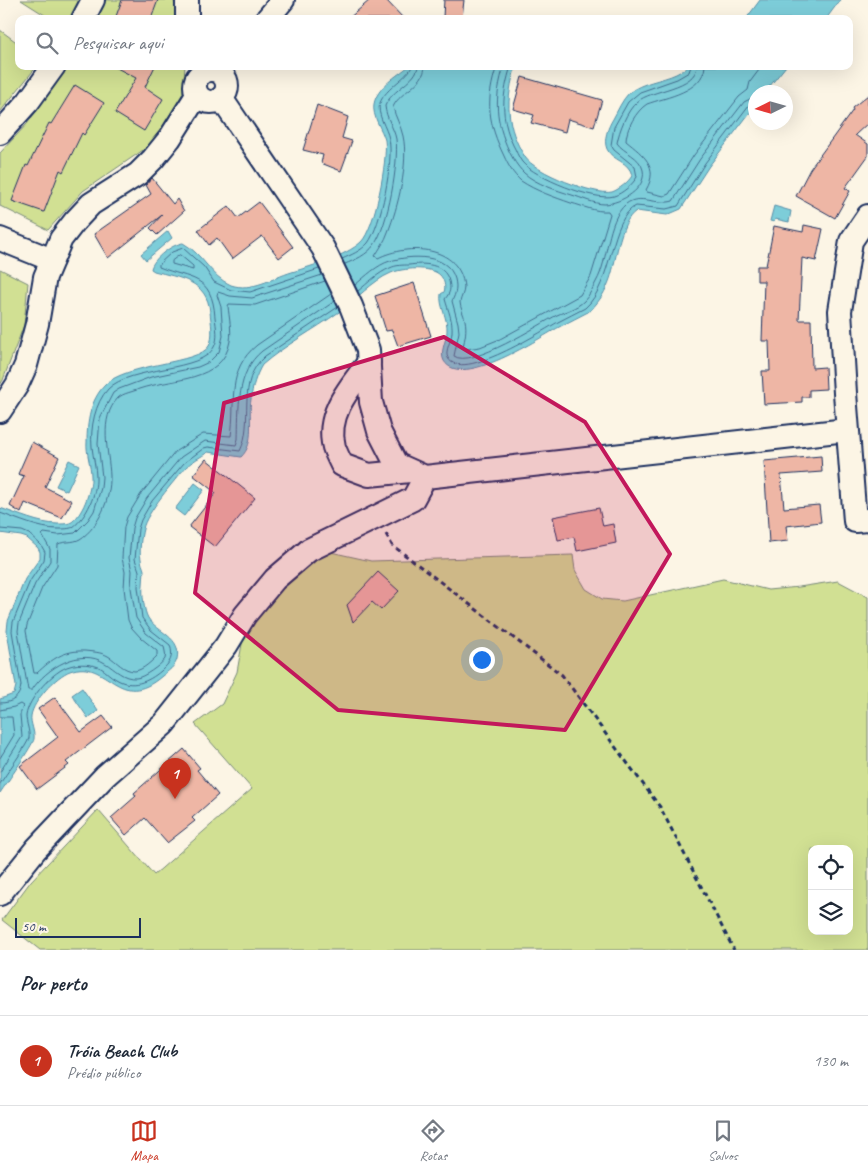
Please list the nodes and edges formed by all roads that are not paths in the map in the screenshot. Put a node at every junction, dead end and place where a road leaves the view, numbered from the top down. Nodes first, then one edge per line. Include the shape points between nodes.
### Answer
1 (93, 0) edge
2 (187, 0) edge
3 (283, 0) edge
4 (85, 15) edge
5 (187, 15) edge
6 (270, 15) edge
7 (51, 70) edge
8 (213, 70) edge
9 (197, 96) junction
10 (221, 98) junction
11 (0, 133) edge
12 (868, 216) edge
13 (0, 239) edge
14 (52, 260) junction
15 (368, 362) junction
16 (0, 412) edge
17 (847, 430) junction
18 (417, 474) junction
19 (868, 520) edge
20 (0, 894) edge

1 - 4 street
2 - 5 street
3 - 6 street
7 - 11 street
8 - 9 street via 199,75 194,83
8 - 10 street via 226,80 226,91
9 - 10 street via 207,102
9 - 14 street via 153,159 138,174 90,204 61,240
10 - 15 street via 323,248 351,306 368,350
12 - 17 street via 852,241 840,311
13 - 14 street
14 - 16 street via 45,277 38,324 26,365
15 - 18 street via 371,402 379,431 396,464
15 - 18 street via 345,393 332,420 334,445 342,465 369,475
17 - 18 street
17 - 19 street via 855,521
18 - 20 street via 412,499 309,550 274,579 164,724 105,776 36,849

